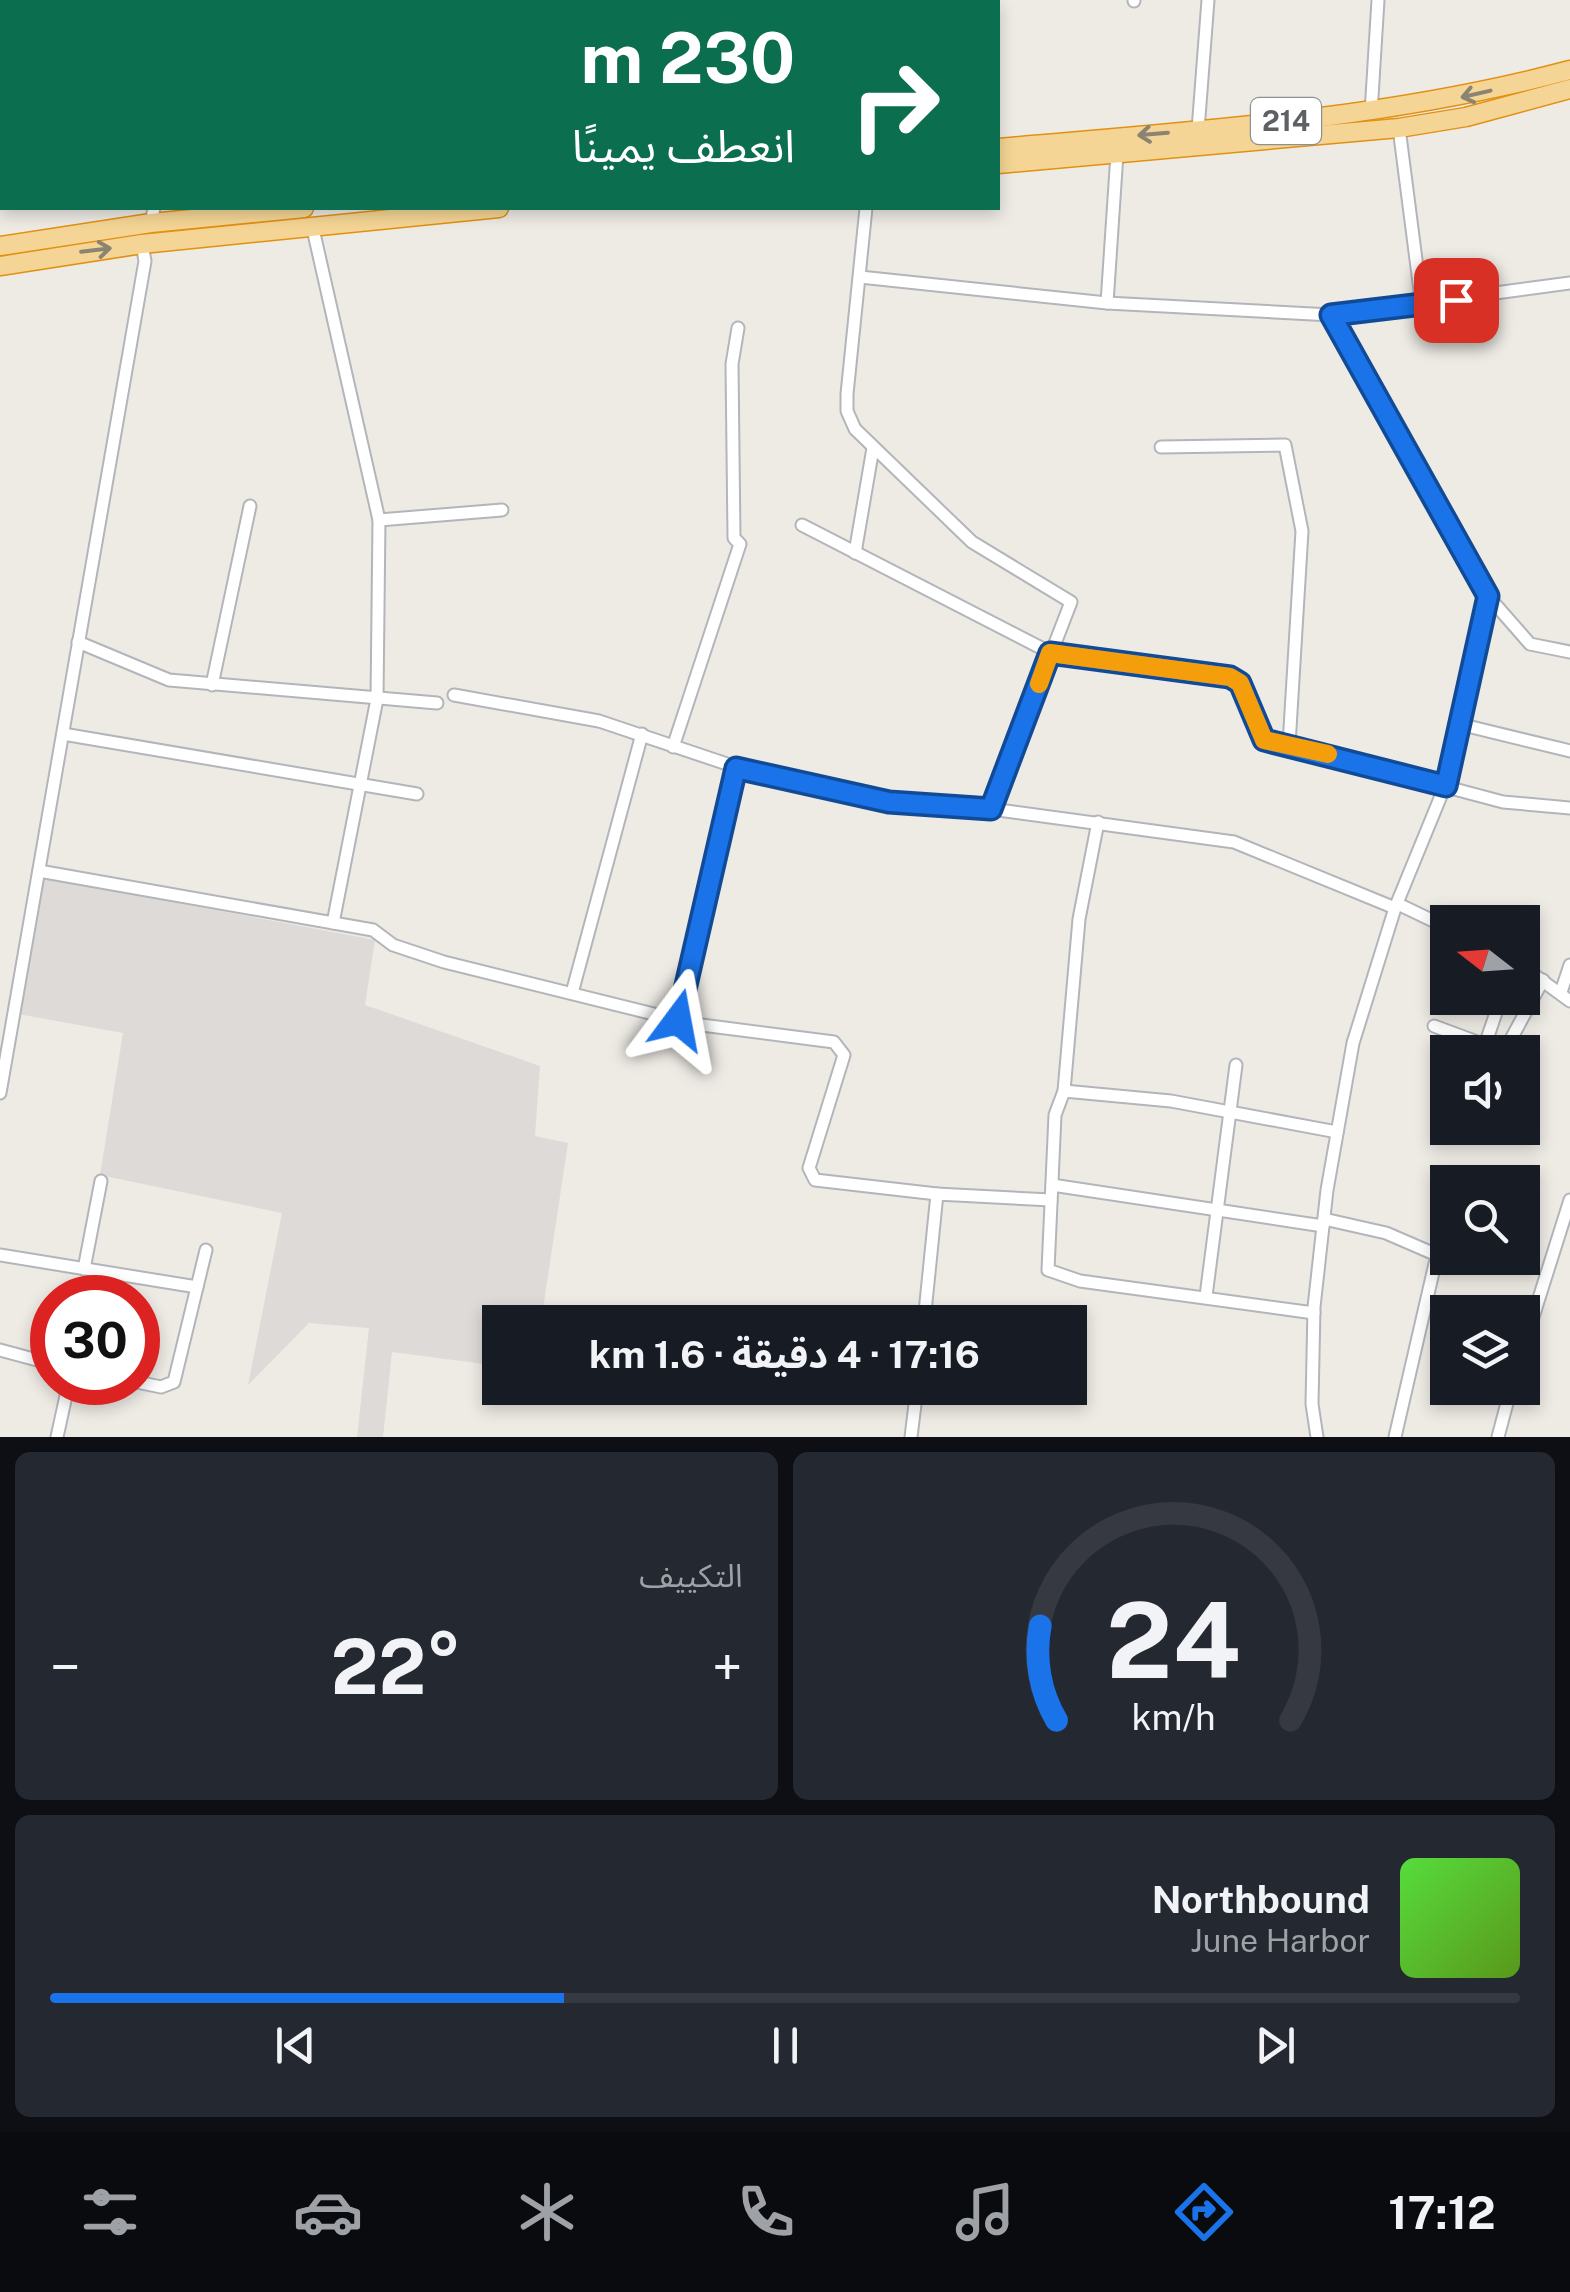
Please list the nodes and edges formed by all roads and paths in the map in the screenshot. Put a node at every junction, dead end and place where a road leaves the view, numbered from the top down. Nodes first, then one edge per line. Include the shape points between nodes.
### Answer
1 (1208, 0) edge
2 (1378, 0) edge
3 (1570, 70) edge
4 (1570, 89) edge
5 (1370, 113) junction
6 (1399, 128) junction
7 (1198, 130) junction
8 (1000, 148) edge
9 (1117, 154) junction
10 (1000, 164) edge
11 (261, 210) edge
12 (481, 210) edge
13 (866, 210) edge
14 (153, 215) edge
15 (312, 229) junction
16 (142, 244) junction
17 (0, 246) edge
18 (0, 266) edge
19 (860, 277) junction
20 (1570, 283) edge
21 (1107, 303) junction
22 (1422, 306) junction
23 (1331, 315) junction
24 (738, 328) dead end
25 (1161, 447) dead end
26 (873, 448) junction
27 (250, 506) dead end
28 (502, 510) dead end
29 (379, 520) junction
30 (802, 525) dead end
31 (855, 553) junction
32 (1488, 596) junction
33 (78, 642) junction
34 (1570, 652) edge
35 (1050, 653) junction
36 (212, 685) junction
37 (454, 696) dead end
38 (378, 699) junction
39 (438, 703) dead end
40 (1458, 724) junction
41 (62, 734) junction
42 (642, 734) junction
43 (1289, 745) junction
44 (674, 746) junction
45 (1570, 751) edge
46 (736, 768) junction
47 (358, 784) junction
48 (1446, 786) junction
49 (417, 794) dead end
50 (1570, 808) edge
51 (991, 809) junction
52 (1098, 822) junction
53 (39, 871) junction
54 (1396, 906) junction
55 (1430, 920) edge
56 (333, 922) junction
57 (1570, 964) edge
58 (1540, 978) edge
59 (1543, 980) junction
60 (572, 992) junction
61 (1565, 996) edge
62 (678, 1020) junction
63 (1434, 1026) dead end
64 (1457, 1035) edge
65 (1514, 1035) edge
66 (1236, 1065) dead end
67 (1064, 1091) junction
68 (0, 1093) edge
69 (1230, 1113) junction
70 (1337, 1132) junction
71 (101, 1181) dead end
72 (1052, 1185) junction
73 (937, 1194) junction
74 (1051, 1200) junction
75 (1570, 1200) edge
76 (1217, 1210) junction
77 (1323, 1222) junction
78 (206, 1250) dead end
79 (0, 1255) edge
80 (84, 1268) junction
81 (197, 1287) junction
82 (1540, 1295) edge
83 (1206, 1296) junction
84 (926, 1305) edge
85 (1314, 1313) junction
86 (0, 1350) edge
87 (30, 1358) edge
88 (160, 1387) edge
89 (64, 1405) edge
90 (916, 1405) edge
91 (1506, 1405) edge
92 (57, 1437) edge
93 (911, 1437) edge
94 (1317, 1437) edge
95 (1395, 1437) edge
96 (1498, 1437) edge

1 - 7 street
2 - 5 street
3 -> 5 highway, 214
4 - 6 highway, 214
5 - 7 highway, 214
6 - 9 highway, 214
6 - 22 street
7 -> 8 highway, 214
9 - 10 highway, 214
9 - 21 street
11 - 14 highway
12 - 15 highway
13 - 19 street
14 - 17 highway
15 - 16 highway
15 - 29 street
18 -> 16 highway
16 - 33 street via 145,261
19 - 21 street
19 - 26 street via 847,411
20 - 22 street
21 - 23 street
22 - 23 street
23 - 32 street
24 - 44 street via 732,364 734,538 740,544
25 - 43 street via 1285,445 1302,531
26 - 31 street
26 - 35 street via 972,542 1071,602
27 - 36 street
28 - 29 street
29 - 38 street
30 - 31 street
31 - 35 street
32 - 34 street via 1530,644
32 - 40 street
33 - 36 street via 142,672
33 - 41 street
35 - 43 street via 1236,679 1264,740
35 - 51 street
36 - 38 street
37 - 42 street
38 - 39 street
38 - 47 street
40 - 45 street
40 - 48 street
41 - 47 street
41 - 53 street
42 - 44 street
42 - 60 street
43 - 48 street
44 - 46 street
46 - 51 street via 889,802
46 - 62 street
47 - 49 street
47 - 56 street
48 - 50 street via 1503,802
48 - 54 street
51 - 52 street
52 - 54 street via 1234,842
52 - 67 street via 1079,919
53 - 56 street
53 - 68 street
54 - 55 street
54 - 70 street via 1352,1042
56 - 60 street via 373,930 394,945 444,962
57 - 61 street
58 - 59 street
59 - 61 street
59 - 65 street
60 - 62 street
62 - 73 street via 841,1046 844,1055 809,1168 815,1180
63 - 64 street
66 - 69 street
67 - 69 street
67 - 72 street via 1055,1115
69 - 70 street
69 - 76 street
70 - 77 street
71 - 80 street
72 - 74 street
72 - 76 street
73 - 74 street
73 - 84 street
74 - 83 street via 1048,1270 1080,1281
75 - 82 street
76 - 77 street
76 - 83 street
77 - 85 street
77 - 95 street via 1386,1233 1437,1255
78 - 81 street
79 - 80 street
80 - 81 street
81 - 88 street via 174,1382
83 - 85 street
85 - 94 street
86 - 87 street
89 - 92 street
90 - 93 street
91 - 96 street

